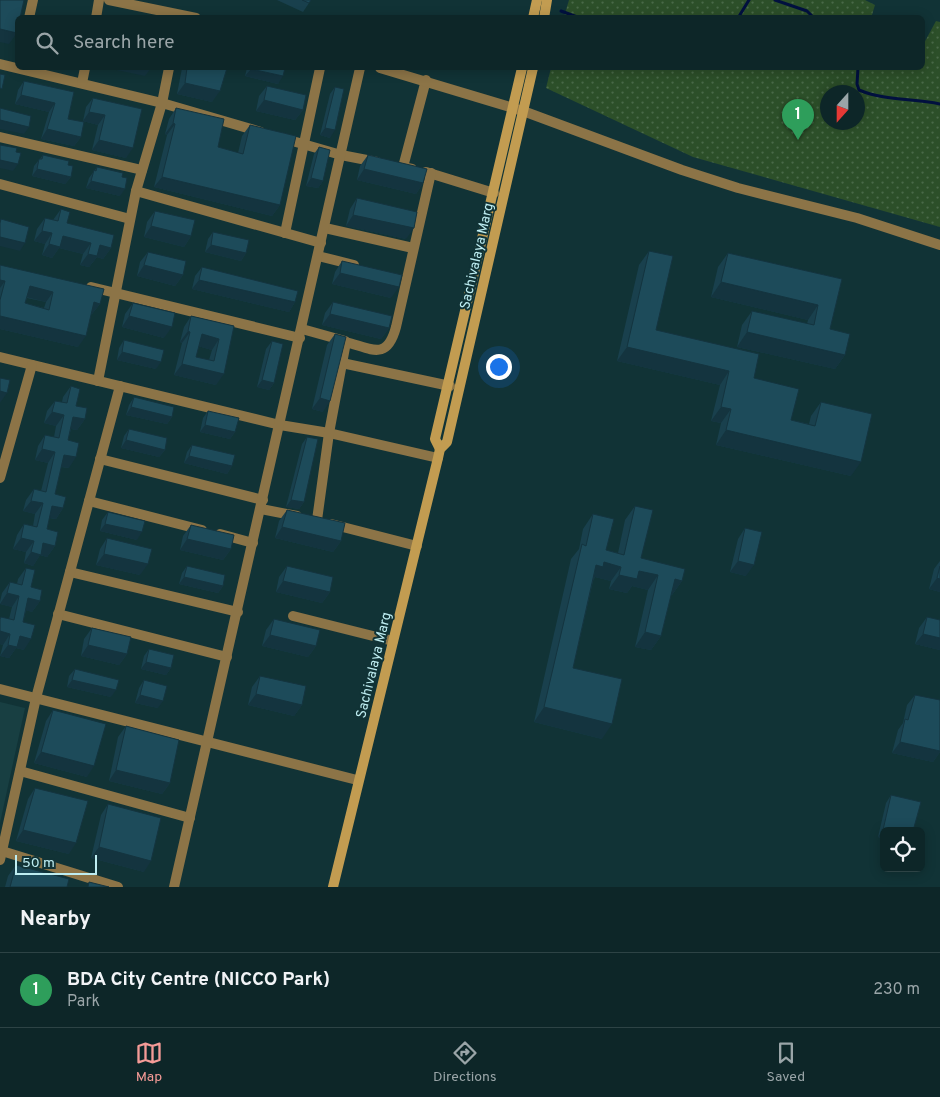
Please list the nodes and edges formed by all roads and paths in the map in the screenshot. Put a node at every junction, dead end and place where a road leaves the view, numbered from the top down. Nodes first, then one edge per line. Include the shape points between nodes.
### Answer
1 (33, 0) edge
2 (99, 0) edge
3 (109, 0) edge
4 (537, 0) edge
5 (547, 0) edge
6 (30, 15) edge
7 (96, 15) edge
8 (176, 15) edge
9 (534, 15) edge
10 (544, 15) edge
11 (0, 64) edge
12 (15, 68) edge
13 (26, 70) edge
14 (85, 70) edge
15 (170, 70) edge
16 (320, 70) edge
17 (360, 70) edge
18 (388, 70) edge
19 (522, 70) edge
20 (532, 70) edge
21 (426, 80) junction
22 (82, 83) junction
23 (162, 103) junction
24 (518, 110) junction
25 (0, 137) edge
26 (303, 144) junction
27 (341, 155) junction
28 (394, 165) junction
29 (142, 170) junction
30 (431, 173) junction
31 (0, 184) edge
32 (136, 191) junction
33 (494, 193) junction
34 (130, 219) junction
35 (325, 228) junction
36 (285, 233) junction
37 (321, 243) junction
38 (940, 245) edge
39 (413, 248) junction
40 (318, 256) junction
41 (362, 267) edge
42 (76, 284) edge
43 (114, 293) junction
44 (301, 334) junction
45 (346, 342) junction
46 (0, 357) edge
47 (342, 363) junction
48 (32, 365) junction
49 (98, 381) junction
50 (120, 386) junction
51 (450, 386) junction
52 (280, 426) junction
53 (329, 433) junction
54 (439, 454) junction
55 (100, 459) junction
56 (0, 478) edge
57 (89, 501) junction
58 (262, 504) junction
59 (317, 520) junction
60 (253, 543) junction
61 (417, 546) junction
62 (70, 572) junction
63 (238, 612) junction
64 (58, 614) junction
65 (293, 616) dead end
66 (393, 641) junction
67 (227, 658) junction
68 (0, 689) edge
69 (36, 698) junction
70 (208, 744) junction
71 (20, 771) junction
72 (357, 780) junction
73 (190, 818) junction
74 (1, 856) edge
75 (118, 887) edge
76 (174, 887) edge
77 (333, 887) edge

1 - 6 street
2 - 7 street
3 - 8 street
4 - 9 main road
5 - 10 main road
11 - 12 street
13 - 22 street
14 - 22 street
15 - 23 street
16 - 26 street
17 - 27 street
18 - 21 street
19 - 24 main road, Sachivalaya Marg
20 - 24 main road, Sachivalaya Marg
21 - 24 street
21 - 28 street
22 - 23 street
23 - 26 street
23 - 29 street
24 - 33 main road, Sachivalaya Marg
24 - 38 street via 738,188 858,218
24 - 54 main road, Sachivalaya Marg via 447,442
25 - 29 street
26 - 27 street
26 - 36 street
27 - 28 street
27 - 35 street
28 - 30 street
29 - 32 street
30 - 33 street
30 - 39 street
31 - 34 street
32 - 34 street
32 - 36 street
33 - 51 main road, Sachivalaya Marg
34 - 43 street
35 - 37 street
35 - 39 street
36 - 37 street
37 - 40 street
39 - 45 street via 402,277 396,327 390,345 378,351
40 - 41 street
40 - 44 street
42 - 43 street
43 - 44 street
43 - 49 street
44 - 45 street
44 - 52 street
45 - 47 street
46 - 48 street
47 - 51 street
47 - 53 street
48 - 49 street
48 - 56 street
49 - 50 street
50 - 52 street
50 - 55 street
51 - 54 main road, Sachivalaya Marg via 435,440
52 - 53 street
52 - 58 street
53 - 54 street
53 - 59 street
54 - 61 main road, Sachivalaya Marg
55 - 57 street
55 - 58 street
57 - 60 street
57 - 62 street
58 - 59 street
58 - 60 street
59 - 61 street
60 - 63 street
61 - 66 main road, Sachivalaya Marg
62 - 63 street
62 - 64 street
63 - 67 street
64 - 67 street
64 - 69 street
65 - 66 street
66 - 72 main road, Sachivalaya Marg
67 - 70 street
68 - 69 street
69 - 70 street
69 - 71 street
70 - 72 street
70 - 73 street
71 - 73 street
71 - 74 street
72 - 77 main road, Sachivalaya Marg
73 - 76 street
74 - 75 street

